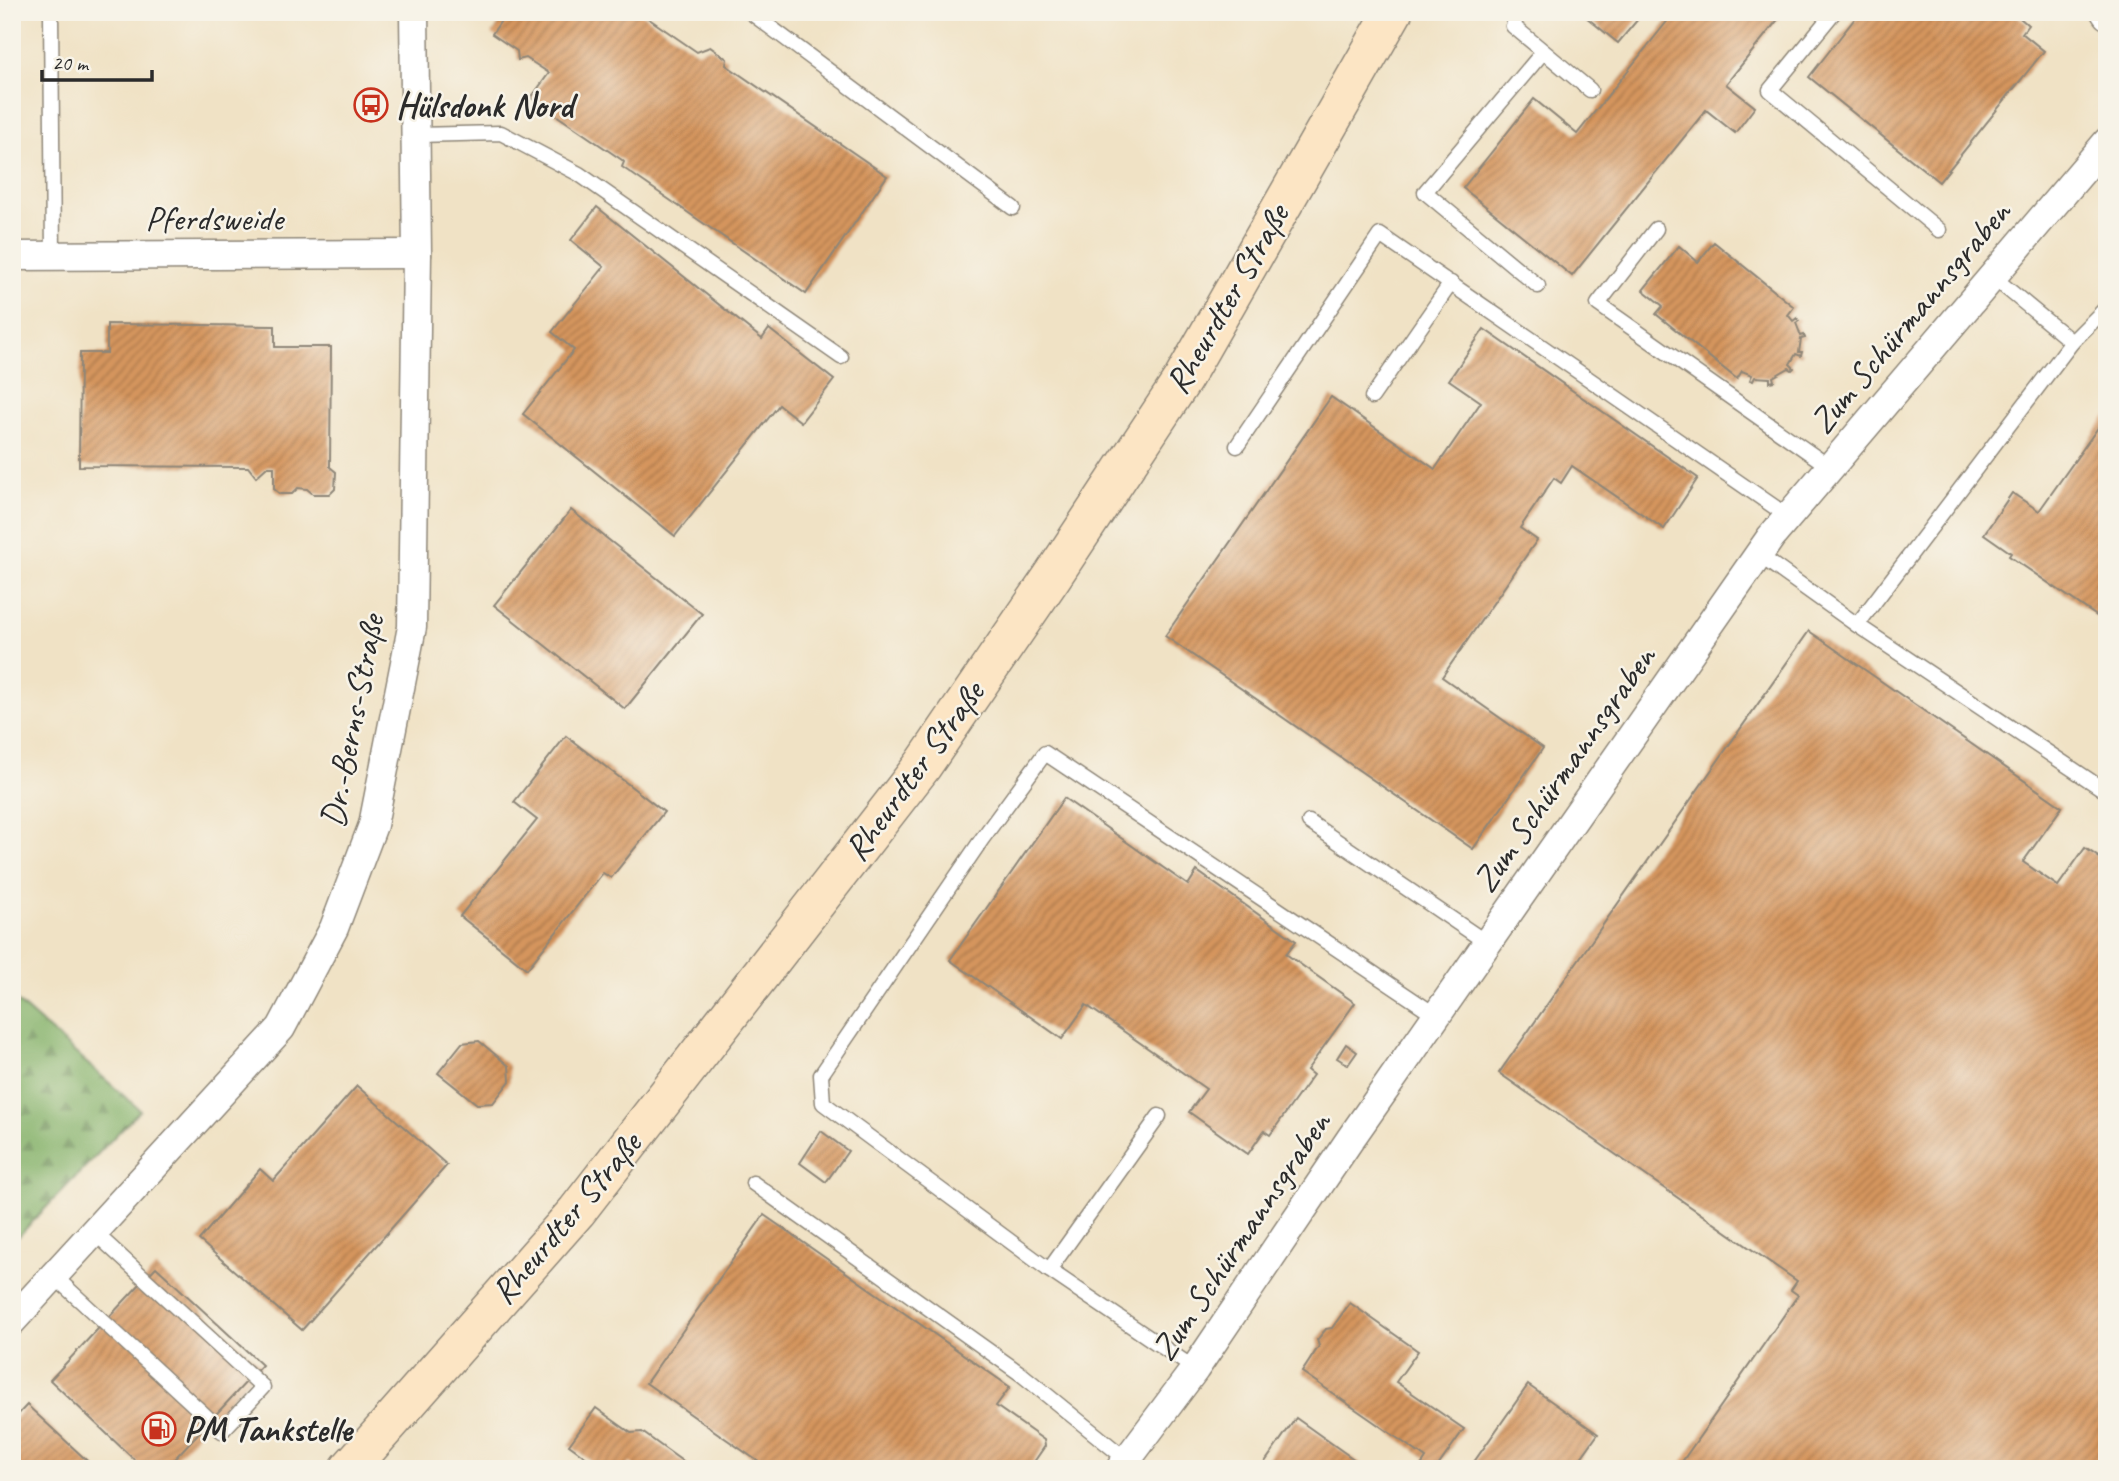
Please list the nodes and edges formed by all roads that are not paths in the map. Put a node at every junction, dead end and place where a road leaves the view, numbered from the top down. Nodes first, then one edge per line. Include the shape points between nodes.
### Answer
1 (51, 12) edge
2 (414, 12) edge
3 (750, 12) edge
4 (1393, 12) edge
5 (1519, 12) edge
6 (1834, 12) edge
7 (1544, 52) junction
8 (1590, 90) dead end
9 (415, 135) junction
10 (2107, 142) edge
11 (1013, 208) dead end
12 (1656, 229) dead end
13 (1939, 230) dead end
14 (417, 254) junction
15 (12, 256) edge
16 (53, 256) junction
17 (1993, 277) junction
18 (1451, 283) junction
19 (1538, 286) dead end
20 (2107, 307) edge
21 (2072, 342) junction
22 (841, 357) dead end
23 (1372, 397) dead end
24 (1237, 446) dead end
25 (1831, 468) junction
26 (1789, 517) junction
27 (1759, 555) junction
28 (1857, 625) junction
29 (2107, 792) edge
30 (1309, 822) dead end
31 (1488, 943) junction
32 (1437, 1016) junction
33 (1159, 1116) dead end
34 (753, 1183) dead end
35 (94, 1233) junction
36 (1049, 1270) junction
37 (54, 1276) junction
38 (12, 1321) edge
39 (1195, 1369) junction
40 (1124, 1464) edge
41 (349, 1469) edge

1 - 16 lane
2 - 9 street, Dr.-Berns-Straße
3 - 11 lane
4 - 41 main road, Rheurdter Straße via 1183,379 923,765 577,1211
5 - 7 lane via 1513,26
6 - 13 lane via 1770,89
7 - 8 lane
7 - 19 lane via 1425,192
9 - 14 street, Dr.-Berns-Straße
9 - 22 lane via 501,133 546,156 579,174
10 - 17 street, Zum Schürmannsgraben
12 - 25 lane via 1598,304
14 - 16 street, Pferdsweide
14 - 35 street, Dr.-Berns-Straße via 412,627 373,825 334,928 281,1028
15 - 16 street, Pferdsweide
17 - 21 lane
17 - 25 street, Zum Schürmannsgraben
18 - 23 lane
18 - 24 lane via 1380,235
18 - 26 lane
20 - 21 lane
21 - 28 lane
25 - 26 street, Zum Schürmannsgraben
26 - 27 street, Zum Schürmannsgraben
27 - 28 lane
27 - 31 street, Zum Schürmannsgraben
28 - 29 lane
30 - 31 lane
31 - 32 street, Zum Schürmannsgraben
32 - 36 lane via 1045,753 821,1075 823,1103
32 - 39 street, Zum Schürmannsgraben
33 - 36 lane
34 - 40 lane via 1021,1374
35 - 37 street, Dr.-Berns-Straße
35 - 37 lane via 263,1387 222,1431
36 - 39 lane
37 - 38 street, Dr.-Berns-Straße
39 - 40 street, Zum Schürmannsgraben

